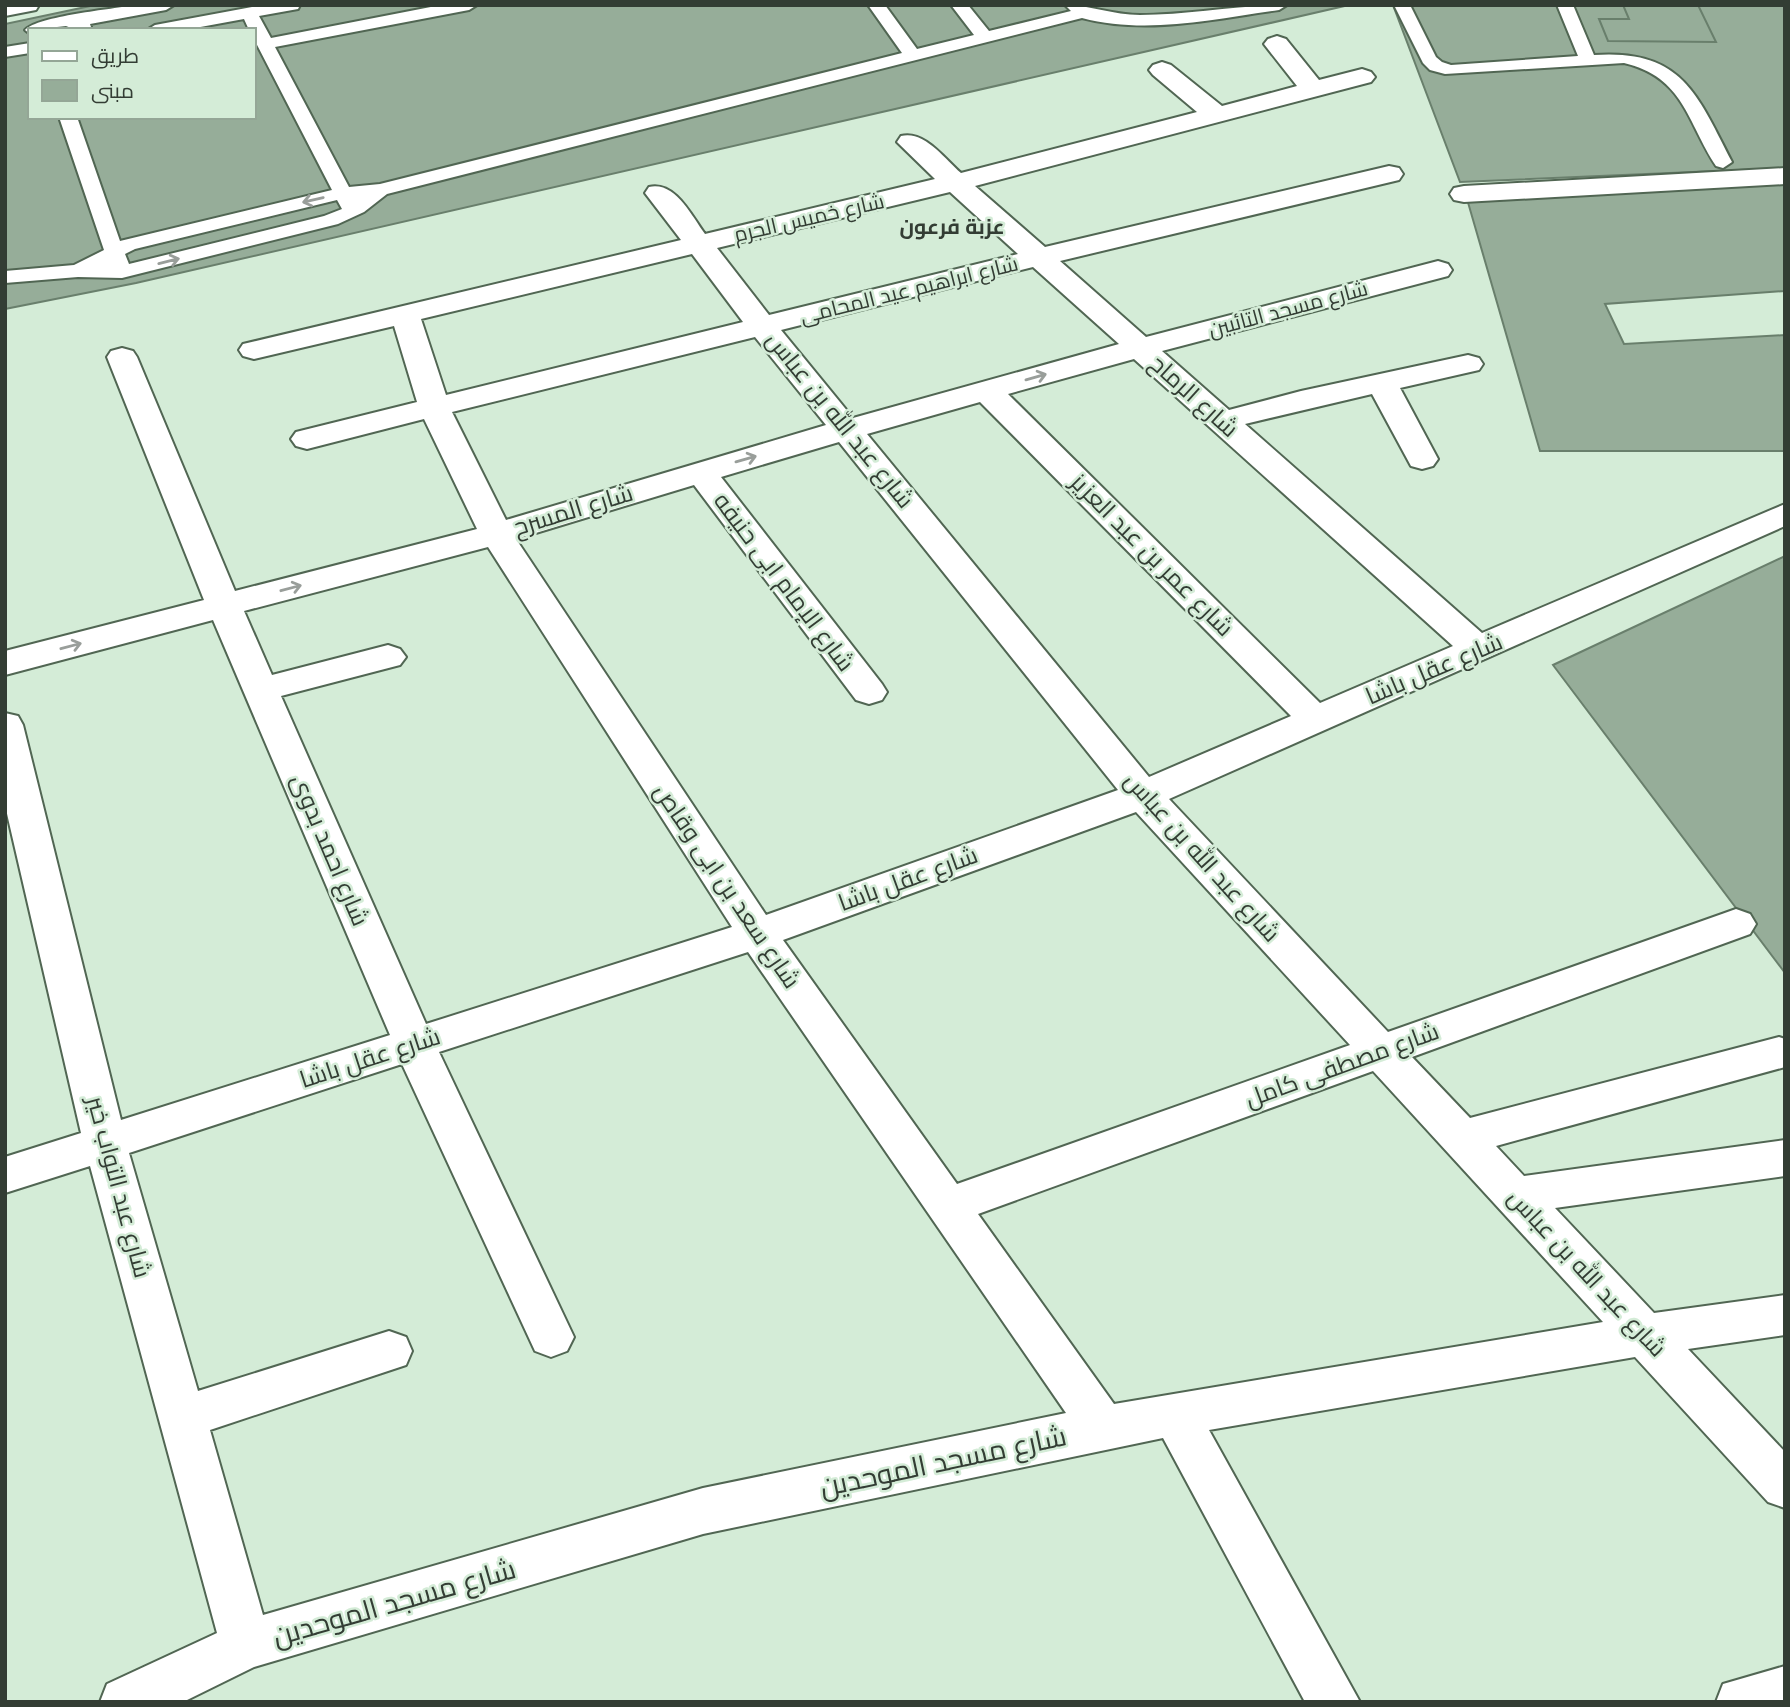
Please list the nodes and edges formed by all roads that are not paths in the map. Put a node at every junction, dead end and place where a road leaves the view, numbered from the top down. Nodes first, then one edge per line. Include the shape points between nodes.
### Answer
1 (27, 5) edge
2 (166, 5) edge
3 (292, 5) edge
4 (469, 5) edge
5 (876, 5) edge
6 (959, 5) edge
7 (1279, 5) edge
8 (1402, 5) edge
9 (1565, 5) edge
10 (5, 9) edge
11 (1077, 9) edge
12 (249, 13) junction
13 (70, 22) junction
14 (41, 28) edge
15 (84, 28) edge
16 (166, 28) edge
17 (28, 32) edge
18 (5, 36) edge
19 (985, 37) junction
20 (266, 44) junction
21 (1277, 44) dead end
22 (28, 48) edge
23 (5, 52) edge
24 (912, 55) junction
25 (1588, 60) junction
26 (1162, 71) dead end
27 (1362, 77) dead end
28 (1313, 90) junction
29 (1217, 115) junction
30 (69, 119) edge
31 (910, 142) dead end
32 (1724, 162) dead end
33 (1389, 174) dead end
34 (1785, 176) edge
35 (954, 183) junction
36 (380, 190) junction
37 (342, 193) junction
38 (659, 193) dead end
39 (1464, 194) dead end
40 (353, 212) junction
41 (246, 216) junction
42 (212, 224) junction
43 (256, 239) junction
44 (699, 244) junction
45 (224, 247) junction
46 (115, 251) junction
47 (1039, 257) junction
48 (1437, 270) dead end
49 (78, 271) junction
50 (122, 272) junction
51 (5, 277) edge
52 (405, 314) junction
53 (763, 327) junction
54 (1139, 348) junction
55 (254, 350) dead end
56 (122, 357) dead end
57 (1468, 364) dead end
58 (1381, 382) junction
59 (987, 391) junction
60 (434, 407) junction
61 (1222, 421) junction
62 (848, 429) junction
63 (307, 439) dead end
64 (1422, 458) dead end
65 (700, 472) junction
66 (1785, 514) edge
67 (496, 534) junction
68 (224, 606) junction
69 (1479, 650) junction
70 (388, 657) dead end
71 (5, 663) edge
72 (260, 690) junction
73 (869, 692) dead end
74 (1316, 720) junction
75 (5, 725) edge
76 (1143, 795) junction
77 (1736, 924) dead end
78 (757, 934) junction
79 (414, 1044) junction
80 (1381, 1051) junction
81 (1779, 1053) dead end
82 (1461, 1138) junction
83 (106, 1143) junction
84 (1785, 1158) edge
85 (5, 1175) edge
86 (1515, 1195) junction
87 (948, 1206) junction
88 (1785, 1315) edge
89 (1644, 1335) junction
90 (551, 1337) dead end
91 (389, 1351) dead end
92 (1176, 1416) junction
93 (183, 1417) junction
94 (1103, 1427) junction
95 (1785, 1486) edge
96 (246, 1645) junction
97 (1785, 1691) edge
98 (126, 1702) edge
99 (1334, 1702) edge
100 (1742, 1702) edge

1 - 10 street
2 - 13 lane
3 - 12 lane
4 - 20 lane
5 - 24 lane
6 - 19 lane
7 - 11 lane via 1136,22 1107,20
8 - 25 lane via 1436,66 1451,70
9 - 25 lane
11 - 19 lane
12 - 16 lane
12 - 20 lane
13 - 14 lane
13 - 15 lane
17 - 18 lane
19 - 24 lane
20 - 37 lane
21 - 28 street
22 - 23 lane
24 - 36 lane
25 - 32 lane via 1644,60 1663,70 1687,93
26 - 29 street
27 - 28 street, شارع خميس الجرم
28 - 29 street, شارع خميس الجرم
29 - 35 street, شارع خميس الجرم
30 - 46 lane
31 - 35 street, شارع الرماح
33 - 47 street, شارع ابراهيم عيد المحامى
34 - 39 street
35 - 44 street, شارع خميس الجرم
35 - 47 street, شارع الرماح
36 - 37 lane
36 - 40 lane
37 - 40 lane
37 -> 41 lane
38 - 44 street, شارع عبد الله بن عباس
40 - 43 lane
41 - 42 lane
41 - 43 lane
42 - 45 lane
42 - 46 lane
43 - 45 lane
44 - 52 street, شارع خميس الجرم
44 - 53 street, شارع عبد الله بن عباس
50 -> 45 lane
46 - 49 lane
46 - 50 lane
47 - 53 street, شارع ابراهيم عيد المحامى
47 - 54 street, شارع الرماح
48 - 54 street, شارع مسجد التائبين
49 - 50 lane
49 - 51 lane
52 - 55 street, شارع خميس الجرم
52 - 60 street, شارع سعد بن ابى وقاص
53 - 60 street, شارع ابراهيم عيد المحامى
53 - 62 street, شارع عبد الله بن عباس
59 -> 54 street, شارع المسرح
54 - 61 street, شارع الرماح
56 - 68 street, شارع احمد بدوى
57 - 58 street
58 - 61 street
58 - 64 street
59 - 62 street, شارع المسرح
59 - 74 street, شارع عمر بن عبد العزيز
60 - 63 street, شارع ابراهيم عيد المحامى
60 - 67 street, شارع سعد بن ابى وقاص
61 - 69 street, شارع الرماح
65 -> 62 street, شارع المسرح
62 - 76 street, شارع عبد الله بن عباس
65 - 67 street, شارع المسرح
65 - 73 street, شارع الإمام ابى حنيفه
66 - 69 street, شارع عقل باشا
68 -> 67 street, شارع المسرح
67 - 78 street, شارع سعد بن ابى وقاص
71 -> 68 street, شارع المسرح
68 - 72 street, شارع احمد بدوى
69 - 74 street, شارع عقل باشا
70 - 72 street
72 - 79 street, شارع احمد بدوى
74 - 76 street, شارع عقل باشا
75 - 83 street, شارع عبد التواب خير
76 - 78 street, شارع عقل باشا
76 - 80 street, شارع عبد الله بن عباس
77 - 80 street, شارع مصطفى كامل
78 - 79 street, شارع عقل باشا
78 - 87 street, شارع سعد بن ابى وقاص
79 - 83 street, شارع عقل باشا
79 - 90 street, شارع احمد بدوى
80 - 82 street, شارع عبد الله بن عباس
80 - 87 street, شارع مصطفى كامل
81 - 82 street
82 - 86 street, شارع عبد الله بن عباس
83 - 85 street, شارع عقل باشا
83 - 93 street, شارع عبد التواب خير
84 - 86 street
86 - 89 street, شارع عبد الله بن عباس
87 - 94 street, شارع سعد بن ابى وقاص
88 - 89 street, شارع مسجد الموحدين
89 - 92 street, شارع مسجد الموحدين
89 - 95 street, شارع عبد الله بن عباس
91 - 93 street
92 - 94 street, شارع مسجد الموحدين
92 - 99 street
93 - 96 street, شارع عبد التواب خير
94 - 96 street, شارع مسجد الموحدين via 703,1511
96 - 98 street, شارع مسجد الموحدين
97 - 100 street

